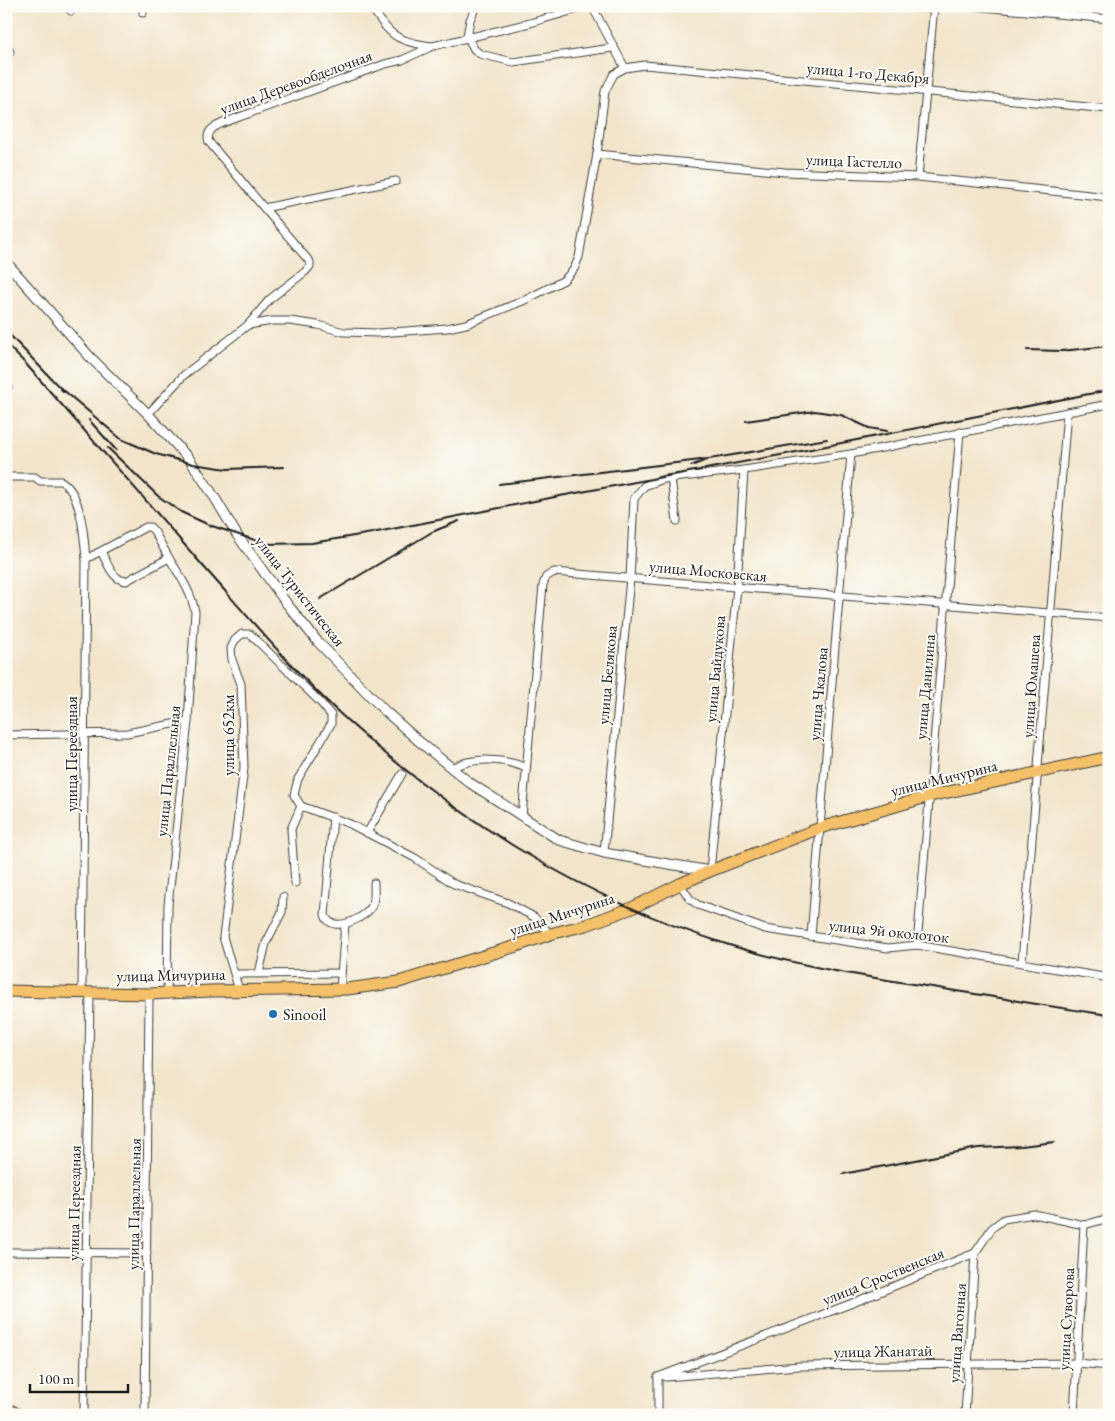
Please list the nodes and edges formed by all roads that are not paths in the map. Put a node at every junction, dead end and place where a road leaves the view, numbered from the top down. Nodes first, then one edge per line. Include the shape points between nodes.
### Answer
1 (372, 6) edge
2 (476, 6) edge
3 (590, 6) edge
4 (896, 6) edge
5 (972, 6) edge
6 (934, 8) edge
7 (1109, 19) edge
8 (467, 36) junction
9 (433, 46) junction
10 (612, 48) junction
11 (624, 68) junction
12 (927, 92) junction
13 (1109, 109) edge
14 (597, 154) junction
15 (918, 177) junction
16 (396, 181) dead end
17 (1108, 194) edge
18 (264, 208) junction
19 (6, 262) edge
20 (248, 325) junction
21 (1109, 404) edge
22 (1067, 412) junction
23 (148, 414) junction
24 (960, 432) junction
25 (851, 454) junction
26 (744, 470) junction
27 (6, 477) edge
28 (671, 479) junction
29 (676, 521) dead end
30 (101, 551) junction
31 (169, 558) junction
32 (86, 560) junction
33 (630, 578) junction
34 (737, 587) junction
35 (840, 596) junction
36 (946, 606) junction
37 (1050, 614) junction
38 (1109, 618) edge
39 (188, 720) junction
40 (6, 735) edge
41 (84, 735) junction
42 (1109, 757) edge
43 (451, 768) junction
44 (526, 768) junction
45 (1038, 773) junction
46 (402, 774) dead end
47 (930, 796) junction
48 (301, 806) junction
49 (522, 816) junction
50 (333, 817) junction
51 (820, 828) junction
52 (367, 833) junction
53 (604, 853) junction
54 (710, 871) junction
55 (374, 882) dead end
56 (295, 883) dead end
57 (680, 884) junction
58 (283, 897) dead end
59 (345, 924) junction
60 (550, 934) junction
61 (811, 936) junction
62 (917, 945) junction
63 (1022, 962) junction
64 (259, 973) junction
65 (341, 973) junction
66 (235, 974) junction
67 (1109, 978) edge
68 (340, 989) junction
69 (239, 990) junction
70 (6, 991) edge
71 (86, 992) junction
72 (167, 992) junction
73 (149, 994) junction
74 (1109, 1218) edge
75 (1084, 1225) junction
76 (6, 1252) edge
77 (88, 1253) junction
78 (147, 1253) junction
79 (975, 1253) junction
80 (1077, 1363) junction
81 (969, 1364) junction
82 (1109, 1366) edge
83 (658, 1377) junction
84 (6, 1408) edge
85 (19, 1415) edge
86 (84, 1415) edge
87 (145, 1415) edge
88 (658, 1415) edge
89 (965, 1415) edge
90 (1074, 1415) edge

1 - 9 street via 385,28 395,36 414,44
2 - 8 street
3 - 8 street, улица Деревообделочная
3 - 10 street
4 - 6 street
5 - 7 street
6 - 12 street
8 - 9 street, улица Деревообделочная
8 - 10 street via 480,54 513,62
9 - 18 street, улица Деревообделочная via 231,120 208,133 209,142
10 - 11 street
11 - 12 street, улица 1-го Декабря via 645,65
11 - 14 street via 614,74 604,91
12 - 13 street, улица 1-го Декабря
12 - 15 street
14 - 15 street, улица Гастелло via 785,172
14 - 20 street via 579,257 574,269 564,280 525,300 466,324 447,328 379,333 344,332 290,321 272,320
15 - 17 street, улица Гастелло
16 - 18 street
18 - 20 street via 310,266 270,299
19 - 23 street, улица Туристическая via 90,357
20 - 23 street via 184,375
21 - 22 street
22 - 24 street
22 - 37 street, улица Юмашева
23 - 43 street, улица Туристическая via 190,460 237,535 318,642 385,711
24 - 25 street
24 - 36 street, улица Данилина
25 - 26 street
25 - 35 street, улица Чкалова
26 - 28 street
26 - 34 street, улица Байдукова
27 - 32 street, улица Переездная via 61,481 68,488 82,517
28 - 29 street
28 - 33 street, улица Белякова via 644,486 634,499
30 - 31 street via 115,577 121,581
30 - 31 street, улица Параллельная via 150,527
30 - 32 street
31 - 39 street, улица Параллельная via 193,600 195,612
32 - 41 street, улица Переездная
33 - 34 street, улица Московская
33 - 44 street, улица Московская via 554,572 546,577 542,585 537,628
33 - 53 street, улица Белякова
34 - 35 street, улица Московская
34 - 54 street, улица Байдукова
35 - 36 street, улица Московская
35 - 51 street, улица Чкалова
36 - 37 street, улица Московская
36 - 47 street, улица Данилина
37 - 38 street, улица Московская
37 - 45 street, улица Юмашева
39 - 41 street via 127,733
39 - 72 street, улица Параллельная via 168,905
40 - 41 street
41 - 71 street, улица Переездная
42 - 45 main road, улица Мичурина
43 - 44 street via 475,761 510,761
43 - 49 street, улица Туристическая
44 - 49 street, улица Московская
45 - 47 main road, улица Мичурина
45 - 63 street, улица Юмашева
46 - 52 street
47 - 51 main road, улица Мичурина
47 - 62 street, улица Данилина
48 - 50 street
48 - 56 street via 291,830
48 - 66 street, улица 652км via 294,794 298,778 331,724 331,716 250,634 242,634 231,648 241,684 244,768 223,937
49 - 53 street, улица Туристическая via 559,840
50 - 52 street
50 - 59 street via 325,915 332,924
51 - 54 main road, улица Мичурина
51 - 61 street, улица Чкалова
52 - 60 street via 415,858 454,884 508,902 534,917
53 - 54 street, улица Туристическая
54 - 57 main road, улица Мичурина
55 - 59 street via 373,904 368,911
57 - 60 main road, улица Мичурина via 632,908
57 - 61 street, улица 9й околоток via 698,905 765,929
58 - 64 street via 282,912 266,943
59 - 65 street
60 - 68 main road, улица Мичурина via 399,982
61 - 62 street, улица 9й околоток via 888,948
62 - 63 street, улица 9й околоток
63 - 67 street, улица 9й околоток
64 - 65 street
64 - 66 street
65 - 68 street
66 - 69 street, улица 652км
68 - 69 main road, улица Мичурина
69 - 72 main road, улица Мичурина
70 - 71 main road, улица Мичурина
71 - 73 main road, улица Мичурина
71 - 77 street, улица Переездная
72 - 73 main road, улица Мичурина
73 - 78 street, улица Параллельная
74 - 75 street
75 - 79 street via 1034,1214 1004,1219 992,1228
75 - 80 street, улица Суворова
76 - 77 street
77 - 78 street
77 - 86 street, улица Переездная
78 - 87 street, улица Параллельная
79 - 81 street, улица Вагонная
79 - 83 street, улица Сроственская
80 - 81 street, улица Жанатай
80 - 82 street, улица Жанатай
80 - 90 street, улица Суворова
81 - 83 street, улица Жанатай via 799,1366
81 - 89 street, улица Вагонная
83 - 88 street
84 - 85 main road

